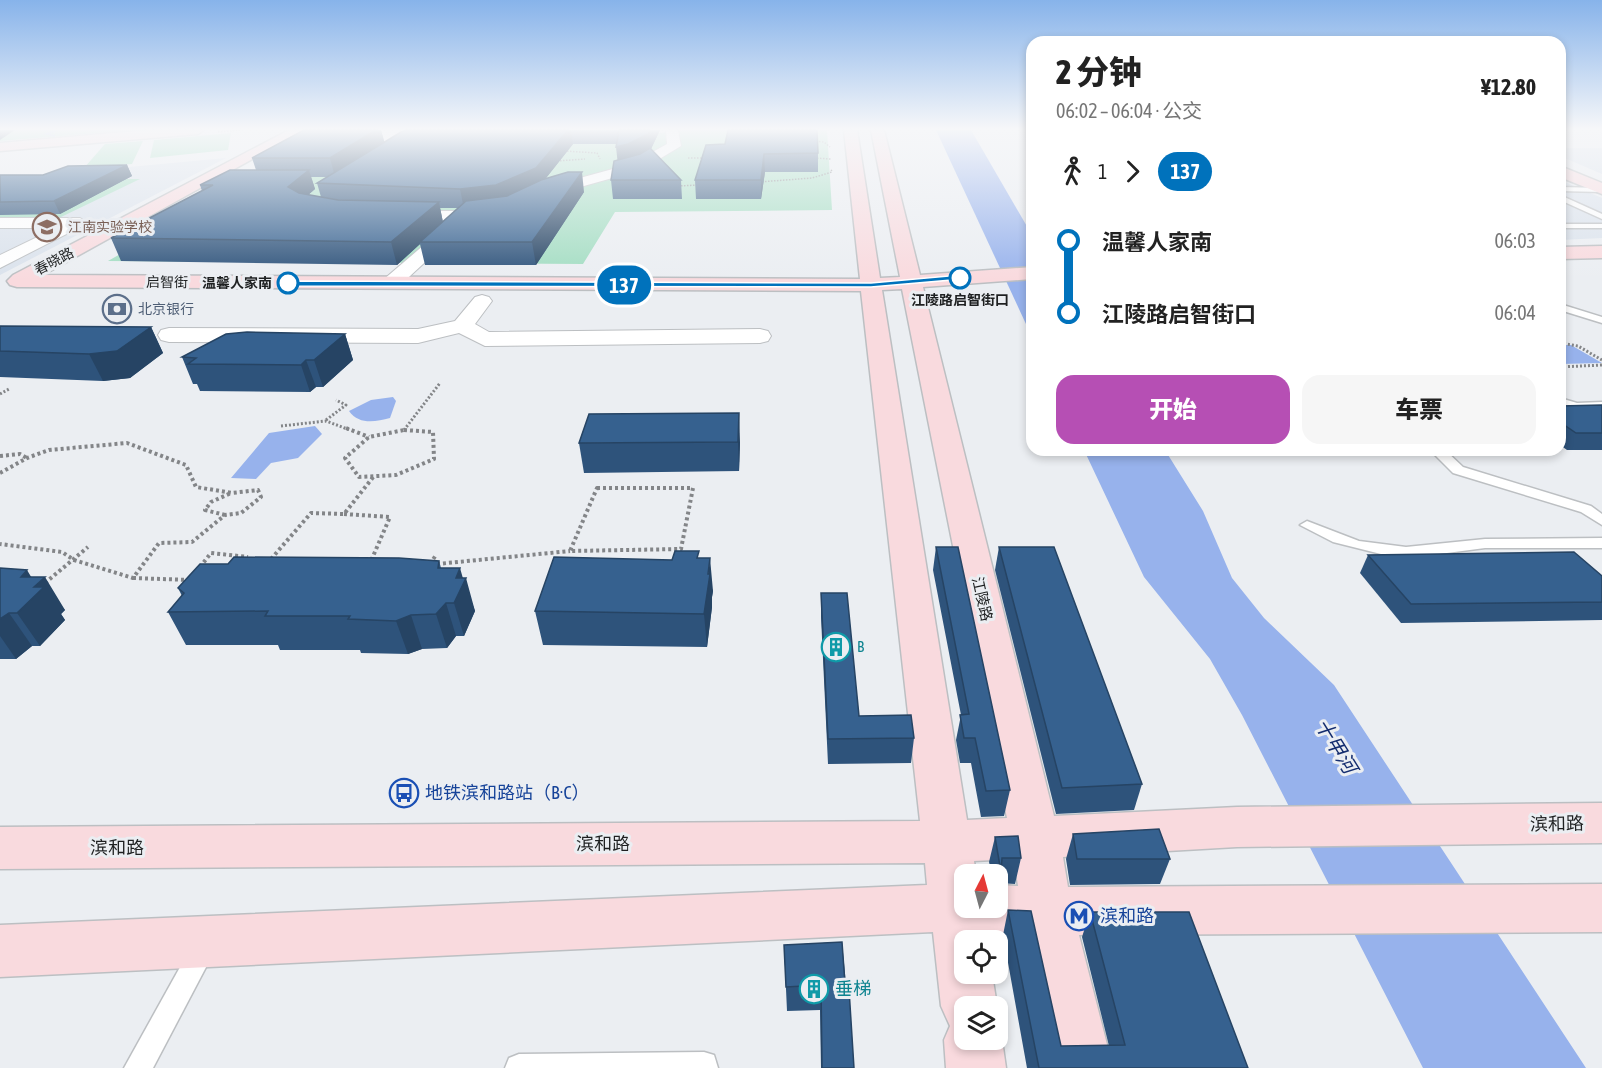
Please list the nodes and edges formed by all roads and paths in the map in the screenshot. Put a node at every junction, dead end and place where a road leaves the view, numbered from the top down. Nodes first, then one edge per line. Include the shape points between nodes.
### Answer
1 (207, 180) edge
2 (592, 180) edge
3 (787, 180) edge
4 (857, 180) edge
5 (888, 180) edge
6 (1581, 180) edge
7 (203, 182) junction
8 (235, 182) edge
9 (758, 182) edge
10 (700, 185) edge
11 (676, 186) dead end
12 (1566, 189) edge
13 (1602, 189) edge
14 (529, 198) edge
15 (1566, 201) edge
16 (504, 211) edge
17 (381, 214) edge
18 (464, 216) junction
19 (1602, 217) edge
20 (0, 223) edge
21 (1566, 226) edge
22 (1602, 226) edge
23 (1602, 252) edge
24 (1566, 253) edge
25 (0, 262) edge
26 (1026, 273) edge
27 (912, 282) junction
28 (390, 284) junction
29 (9, 285) edge
30 (871, 285) junction
31 (482, 301) dead end
32 (1566, 309) edge
33 (1602, 320) edge
34 (462, 327) junction
35 (169, 335) dead end
36 (760, 336) dead end
37 (1566, 344) edge
38 (1602, 362) edge
39 (1566, 366) edge
40 (440, 383) dead end
41 (9, 389) edge
42 (0, 394) edge
43 (336, 400) dead end
44 (1566, 404) edge
45 (1602, 406) edge
46 (326, 420) junction
47 (281, 426) dead end
48 (404, 430) junction
49 (369, 437) junction
50 (0, 456) edge
51 (1443, 456) edge
52 (27, 458) junction
53 (0, 473) edge
54 (374, 476) junction
55 (232, 493) junction
56 (344, 514) junction
57 (225, 515) junction
58 (1602, 521) edge
59 (1307, 525) dead end
60 (1602, 543) edge
61 (0, 544) edge
62 (88, 547) dead end
63 (570, 552) junction
64 (436, 555) dead end
65 (258, 559) edge
66 (281, 561) edge
67 (426, 565) edge
68 (368, 569) edge
69 (423, 573) edge
70 (134, 578) junction
71 (43, 585) edge
72 (1602, 823) edge
73 (1035, 837) junction
74 (947, 842) junction
75 (0, 848) edge
76 (954, 872) edge
77 (954, 907) edge
78 (1602, 908) edge
79 (1008, 909) edge
80 (1047, 911) junction
81 (963, 918) edge
82 (207, 942) junction
83 (0, 951) edge
84 (968, 996) edge
85 (974, 1050) edge
86 (138, 1068) edge
87 (519, 1068) edge
88 (704, 1068) edge
89 (976, 1068) edge
90 (1083, 1068) edge

1 - 7 main road, 春晓路
2 - 14 street
3 - 9 path
4 - 30 main road
5 - 27 main road, 江陵路
6 - 13 main road
7 - 8 street
7 - 29 main road, 春晓路
10 - 11 path
12 - 13 lane
15 - 19 lane
16 - 18 street
17 - 18 street
18 - 28 street
20 - 25 street via 80,223
21 - 22 lane
23 - 24 main road
26 - 27 main road, 启智街
27 - 30 main road, 启智街
27 - 73 main road, 江陵路
28 - 29 main road, 启智街
28 - 30 main road, 启智街
30 - 74 main road
31 - 34 street
32 - 33 lane
34 - 35 street via 418,336
34 - 36 street via 485,339
37 - 38 path via 1578,346
38 - 39 path
40 - 48 path
41 - 42 path
43 - 46 path via 346,405
44 - 45 lane
46 - 47 path
46 - 49 path
48 - 49 path
48 - 54 path via 433,432 434,459 396,475
49 - 54 path via 345,458 359,477
50 - 52 path via 20,454
51 - 58 lane via 1458,470 1586,509
52 - 53 path
52 - 55 path via 49,450 127,443 186,465 196,487
54 - 56 path
55 - 57 path via 211,502 205,510
55 - 57 path via 258,490 261,497 240,513
56 - 66 path via 311,513 270,560
56 - 68 path via 390,517
57 - 70 path via 192,542 159,543
59 - 60 lane via 1329,537 1374,549 1406,552 1466,544
61 - 70 path via 62,552 74,560
62 - 71 path
63 - 63 path via 681,549 693,488 597,488
63 - 67 path
64 - 69 path
65 - 70 path via 211,553 191,580
72 - 73 main road, 滨和路 via 1237,827
73 - 74 main road, 滨和路
73 - 80 main road, 江陵路
74 - 75 main road, 滨和路
74 - 76 main road
77 - 82 main road
78 - 80 main road
79 - 80 main road
80 - 90 main road, 江陵路
81 - 84 main road
82 - 83 main road
82 - 86 lane
85 - 89 main road
87 - 88 lane

